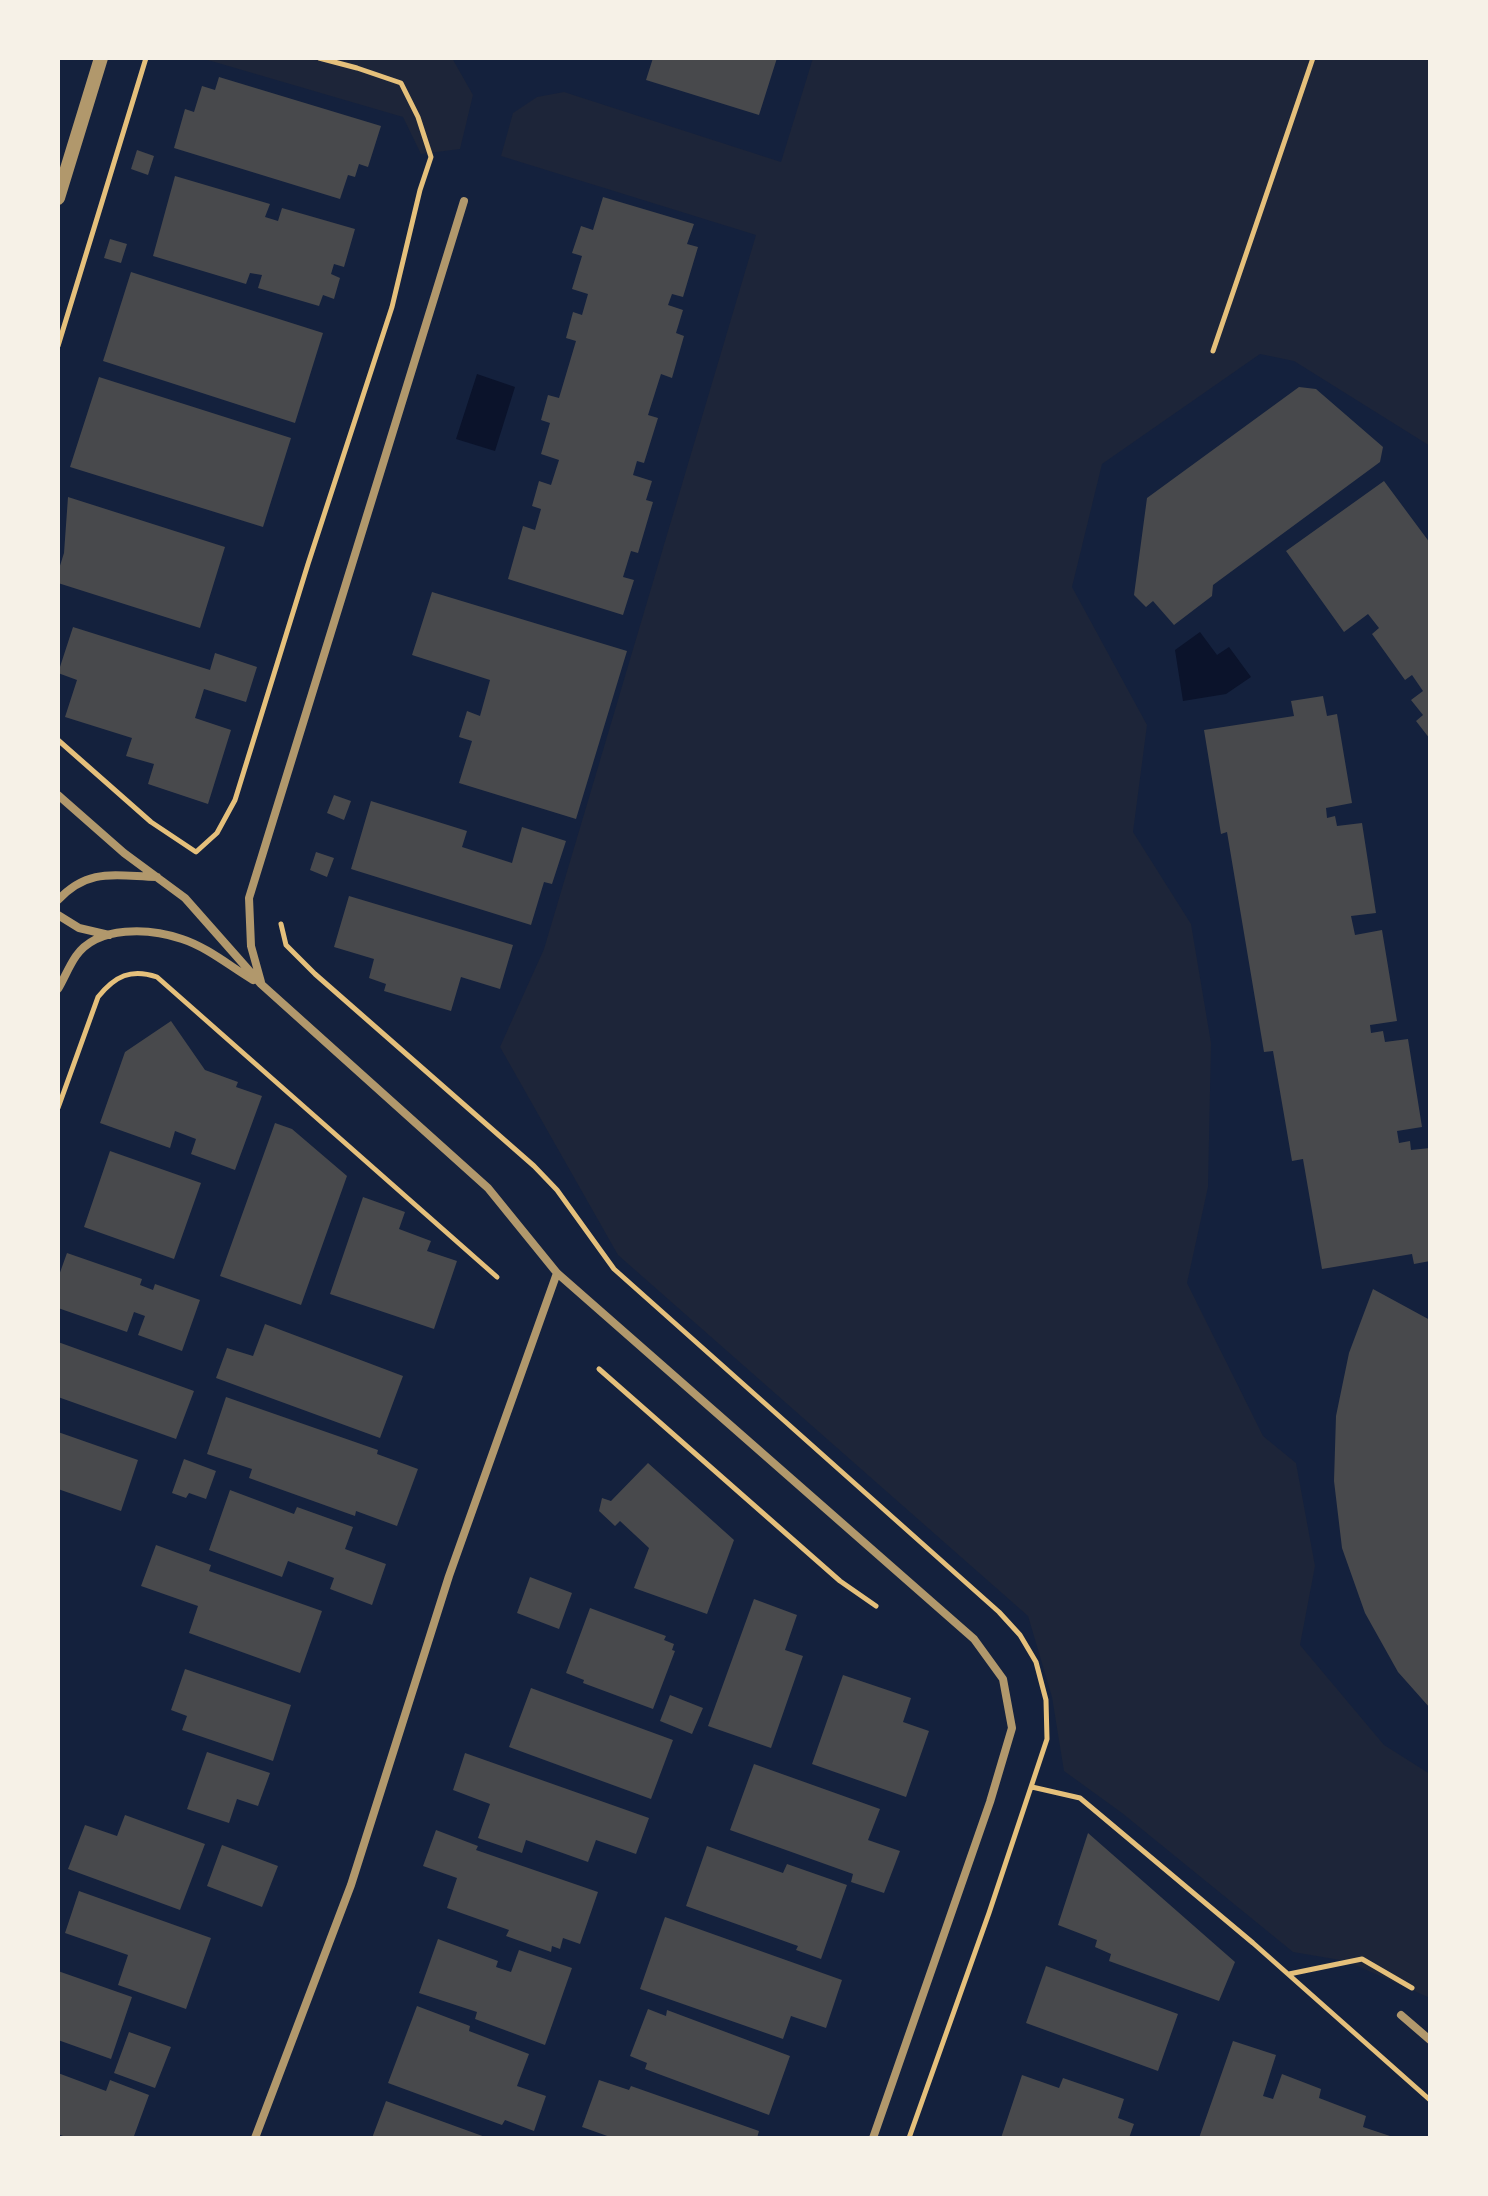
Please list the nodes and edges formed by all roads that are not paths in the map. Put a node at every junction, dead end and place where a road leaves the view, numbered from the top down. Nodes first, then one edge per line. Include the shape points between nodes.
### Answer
1 (101, 58) edge
2 (58, 198) edge
3 (464, 201) dead end
4 (58, 795) edge
5 (159, 877) junction
6 (58, 900) edge
7 (58, 915) edge
8 (109, 935) junction
9 (261, 984) junction
10 (58, 989) edge
11 (557, 1273) junction
12 (1401, 2015) dead end
13 (1430, 2040) edge
14 (255, 2138) edge
15 (873, 2138) edge

1 - 2 street
3 - 9 street via 249,898 251,946
4 - 5 street
5 - 6 street via 99,875 70,886
5 - 9 street via 185,898
7 - 8 street via 79,928
8 - 9 street via 131,931 184,940
8 - 10 street via 77,954
9 - 11 street via 488,1188
11 - 14 street via 449,1576 351,1885
11 - 15 street via 974,1639 1003,1679 1012,1728
12 - 13 street

